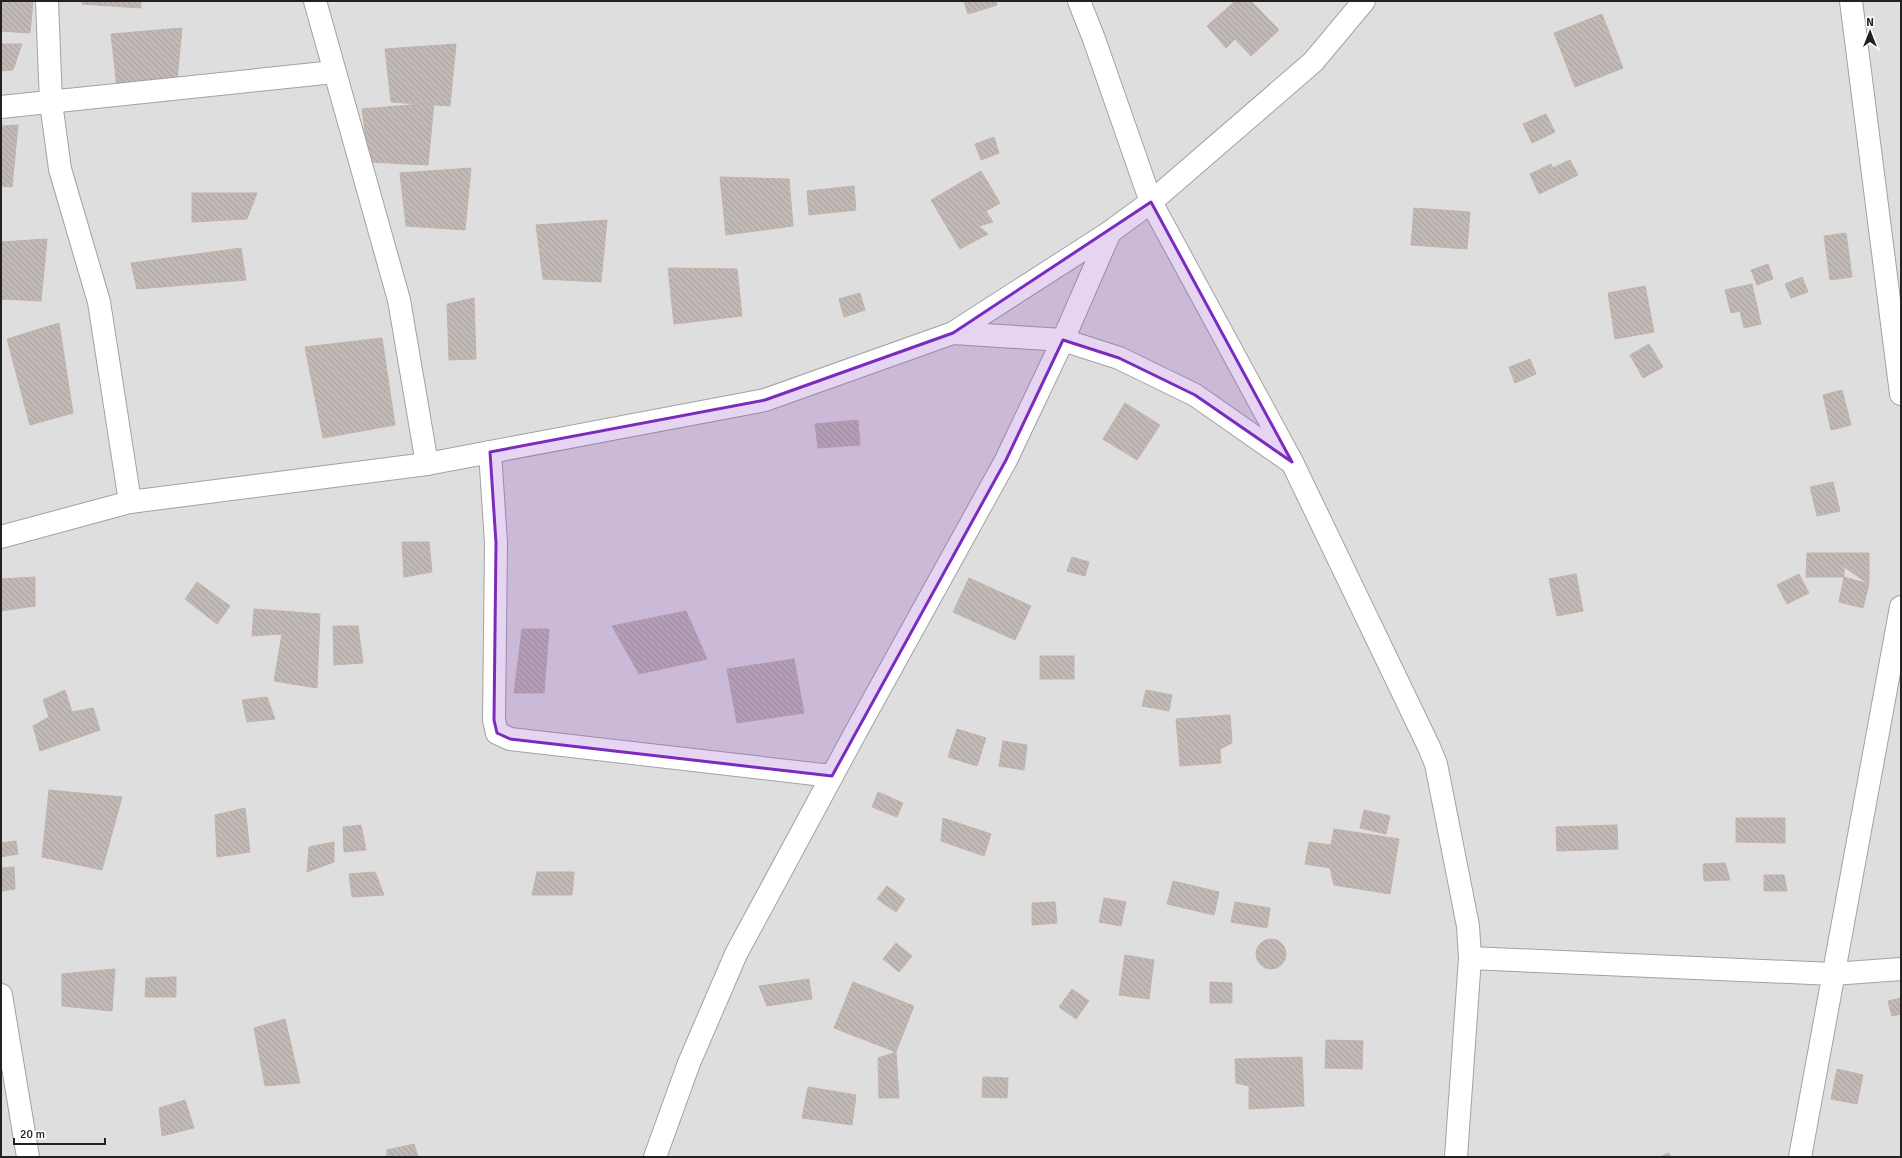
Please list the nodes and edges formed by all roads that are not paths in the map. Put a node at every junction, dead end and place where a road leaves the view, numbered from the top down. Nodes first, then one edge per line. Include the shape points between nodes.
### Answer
1 (48, 1) edge
2 (315, 1) edge
3 (1079, 1) edge
4 (1364, 1) edge
5 (1851, 1) edge
6 (334, 72) junction
7 (51, 103) junction
8 (1, 107) edge
9 (1151, 202) junction
10 (1110, 232) junction
11 (953, 334) junction
12 (1063, 340) junction
13 (1901, 394) edge
14 (490, 452) junction
15 (1292, 462) junction
16 (427, 464) junction
17 (130, 502) junction
18 (1, 537) edge
19 (1901, 607) edge
20 (832, 776) junction
21 (1470, 958) junction
22 (1901, 969) edge
23 (1833, 974) junction
24 (1, 995) edge
25 (28, 1157) edge
26 (655, 1157) edge
27 (1456, 1157) edge
28 (1800, 1157) edge

1 - 7 street
2 - 6 street
3 - 9 street
4 - 9 street via 1313,62
5 - 13 street
6 - 7 street
6 - 16 street via 399,300
7 - 8 street
7 - 17 street via 60,169 99,302
9 - 10 street
9 - 15 street
10 - 11 street
10 - 12 street
11 - 12 street
11 - 14 street via 765,400
12 - 15 street via 1119,358 1195,395
12 - 20 street via 1006,460
14 - 16 street
14 - 20 street via 496,543 494,720 497,733 510,739
15 - 21 street via 1436,764 1468,926
16 - 17 street
17 - 18 street
19 - 23 street
20 - 26 street via 736,954 689,1063
21 - 23 street
21 - 27 street
22 - 23 street
23 - 28 street
24 - 25 street

